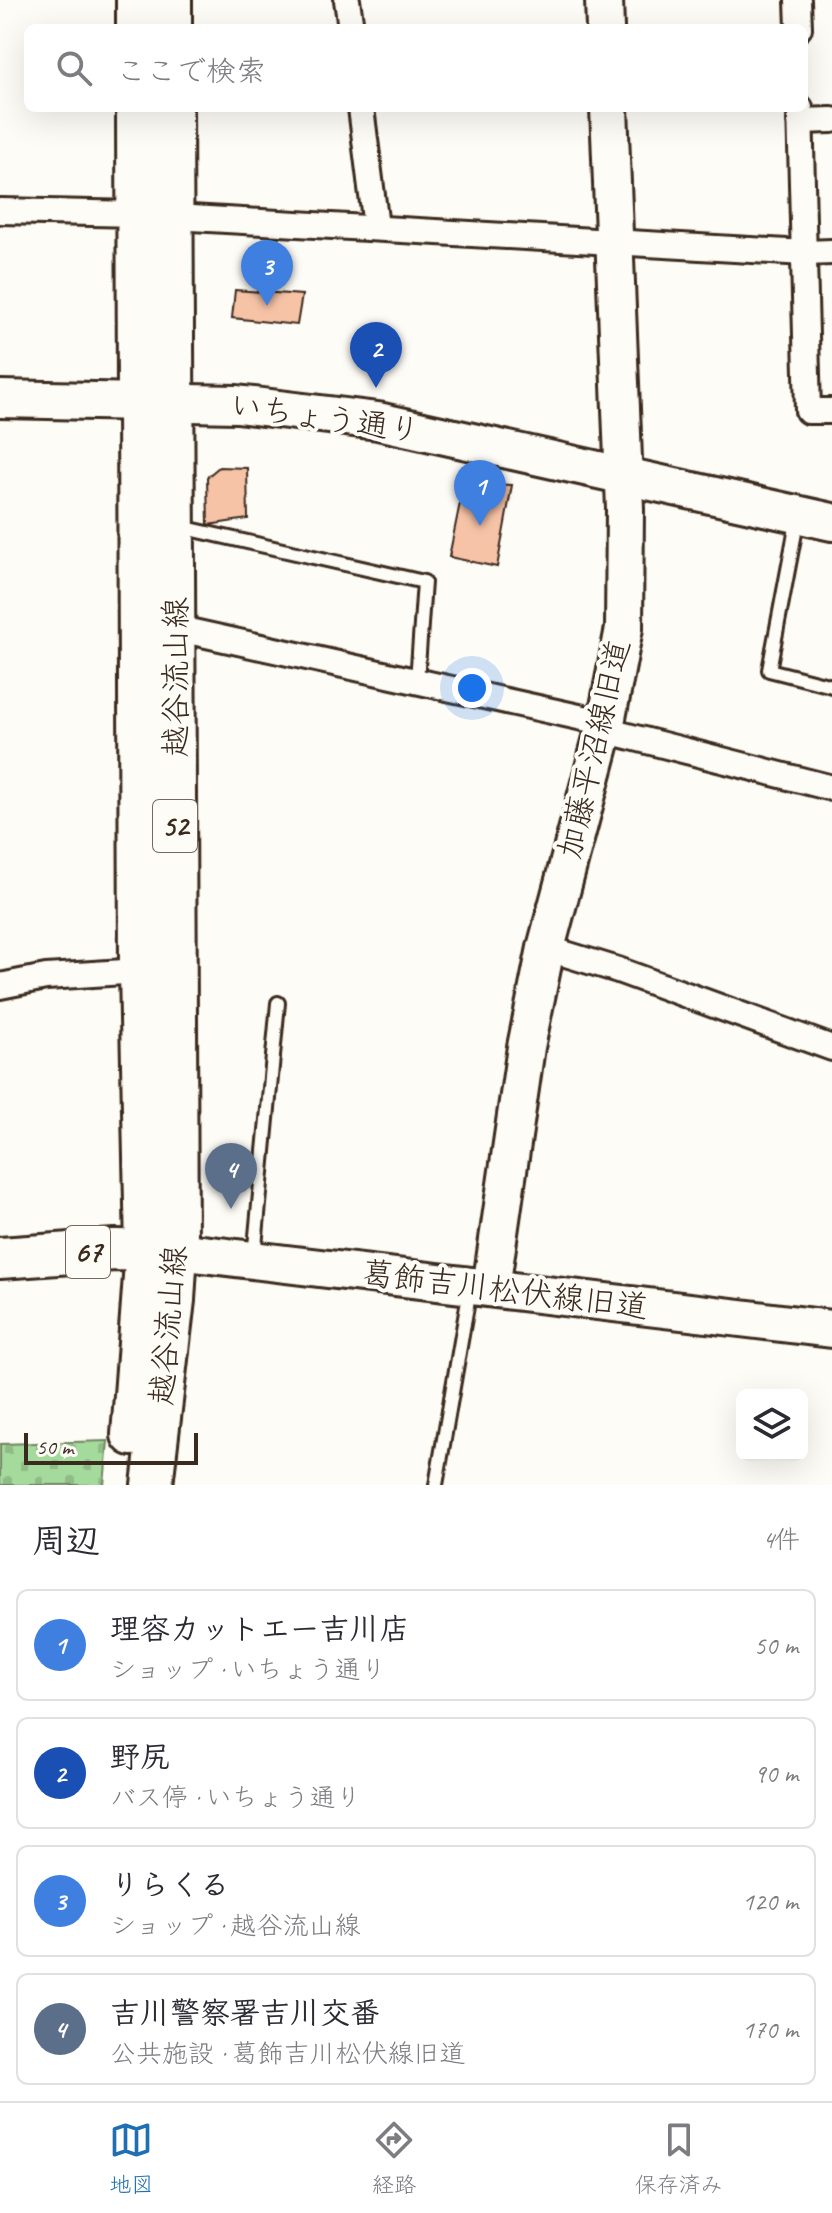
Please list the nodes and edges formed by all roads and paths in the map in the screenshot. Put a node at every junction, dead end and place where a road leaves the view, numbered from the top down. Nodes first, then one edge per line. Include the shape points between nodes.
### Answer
1 (137, 0) edge
2 (171, 0) edge
3 (347, 0) edge
4 (604, 0) edge
5 (798, 0) edge
6 (137, 24) edge
7 (171, 24) edge
8 (350, 24) edge
9 (605, 24) edge
10 (799, 24) edge
11 (138, 112) edge
12 (171, 112) edge
13 (362, 112) edge
14 (609, 112) edge
15 (800, 114) edge
16 (832, 120) edge
17 (0, 211) edge
18 (156, 216) junction
19 (376, 227) junction
20 (615, 242) junction
21 (832, 252) edge
22 (805, 253) junction
23 (0, 399) edge
24 (156, 401) junction
25 (832, 411) edge
26 (623, 475) junction
27 (815, 519) edge
28 (174, 525) junction
29 (175, 628) junction
30 (417, 681) junction
31 (832, 686) edge
32 (605, 726) junction
33 (832, 788) edge
34 (546, 948) junction
35 (140, 971) junction
36 (0, 986) edge
37 (278, 1003) dead end
38 (832, 1048) edge
39 (161, 1250) junction
40 (0, 1258) edge
41 (254, 1260) junction
42 (481, 1287) junction
43 (832, 1329) edge
44 (127, 1485) edge
45 (152, 1485) edge
46 (436, 1485) edge

1 - 6 main road
2 - 7 main road
3 - 8 street
4 - 9 street
5 - 10 street
11 - 18 main road, 越谷流山線 / 52
12 - 18 main road, 越谷流山線 / 52
13 - 19 street
14 - 20 street, 加藤平沼線旧道
15 - 16 street
15 - 22 street
17 - 18 street
18 - 19 street
18 - 24 main road, 越谷流山線 / 52
19 - 20 street
20 - 22 street
20 - 26 street, 加藤平沼線旧道
21 - 22 street
22 - 25 street via 808,411
23 - 24 street, いちょう通り
24 - 26 street, いちょう通り via 237,404 378,421
24 - 28 main road, 越谷流山線 / 52
24 - 35 main road, 越谷流山線 / 52
26 - 27 street, いちょう通り
26 - 32 street, 加藤平沼線旧道 via 624,628
27 - 31 lane via 769,670
28 - 29 main road, 越谷流山線 / 52
28 - 30 lane via 424,582
29 - 30 street
29 - 39 main road, 越谷流山線 / 52
30 - 32 street
32 - 33 street
32 - 34 street, 加藤平沼線旧道
34 - 38 street
34 - 42 street, 加藤平沼線旧道
35 - 36 street via 46,977
35 - 39 main road, 越谷流山線 / 52
37 - 41 lane
39 - 40 main road, 67
39 - 41 street, 葛飾吉川松伏線旧道
39 - 44 main road, 越谷流山線 / 52
39 - 45 main road, 越谷流山線 / 52 via 174,1300
41 - 42 street, 葛飾吉川松伏線旧道
42 - 43 street, 葛飾吉川松伏線旧道
42 - 46 lane

